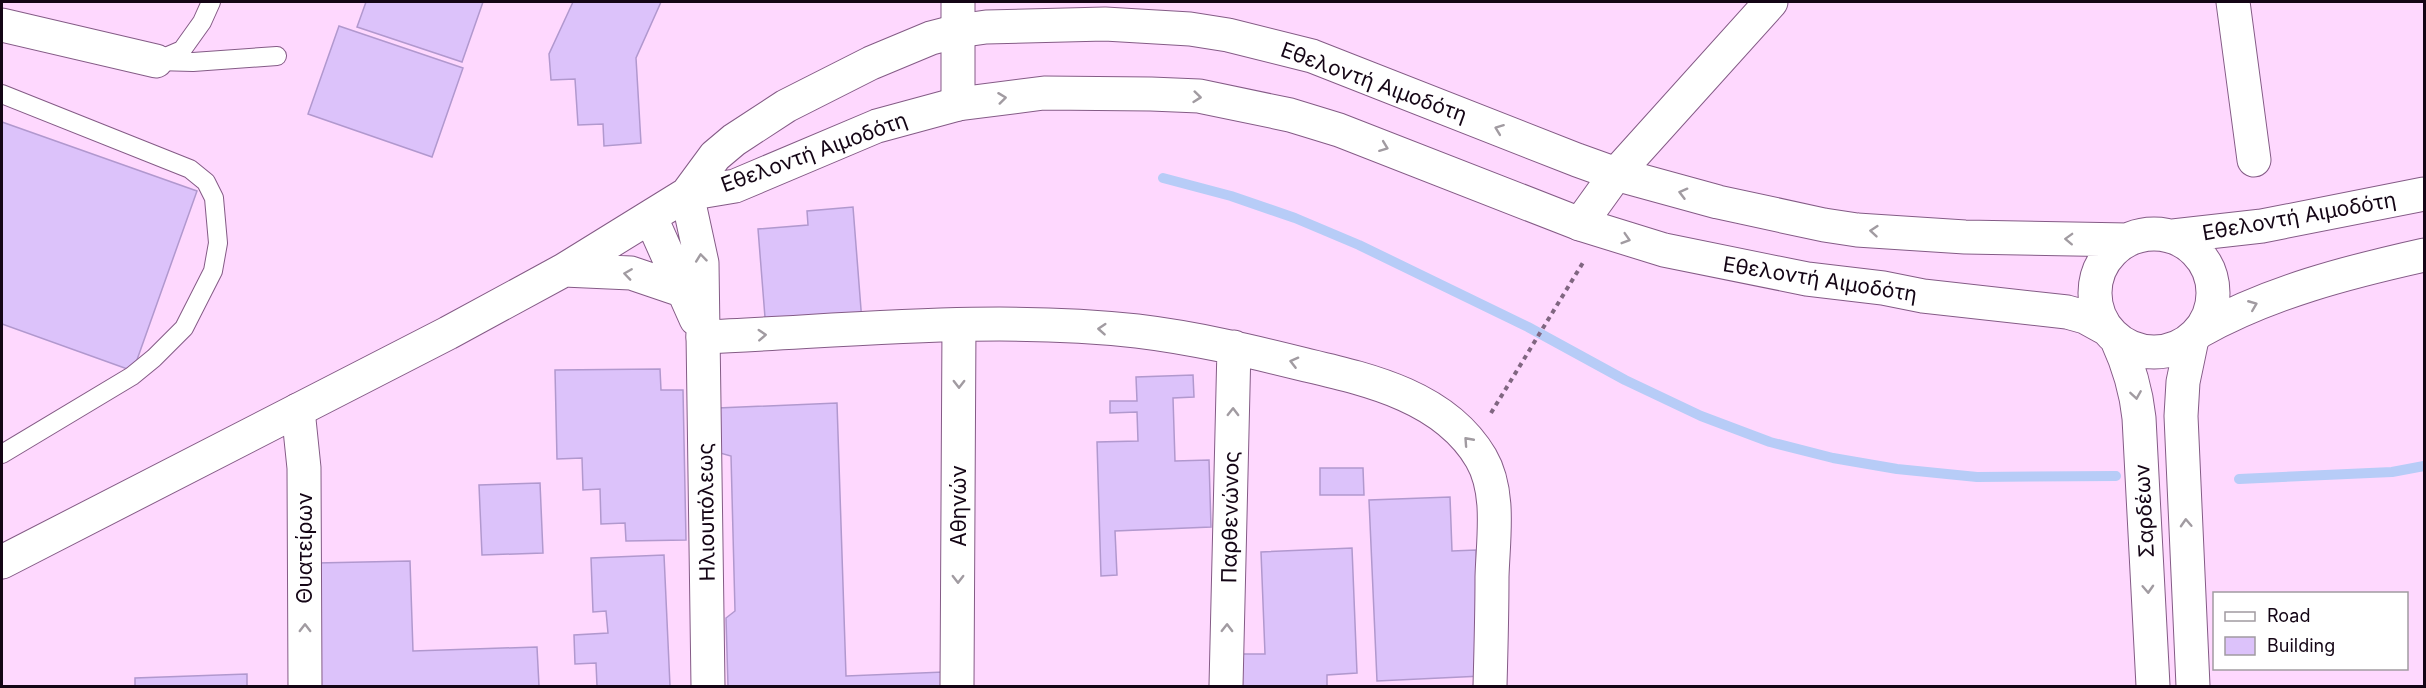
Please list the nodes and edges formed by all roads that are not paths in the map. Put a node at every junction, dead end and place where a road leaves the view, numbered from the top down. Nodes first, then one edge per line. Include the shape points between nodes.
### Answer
1 (211, 2) edge
2 (1771, 2) edge
3 (2233, 2) edge
4 (958, 16) edge
5 (2, 26) edge
6 (277, 56) dead end
7 (156, 61) junction
8 (2, 94) edge
9 (958, 104) junction
10 (2254, 160) dead end
11 (1616, 174) junction
12 (687, 194) junction
13 (2424, 194) edge
14 (651, 218) junction
15 (1591, 228) junction
16 (2173, 236) junction
17 (2128, 240) junction
18 (2424, 255) edge
19 (564, 270) junction
20 (684, 291) junction
21 (959, 325) junction
22 (2111, 334) junction
23 (2196, 335) junction
24 (703, 337) junction
25 (1234, 347) junction
26 (298, 410) junction
27 (2, 454) edge
28 (2, 562) edge
29 (305, 687) edge
30 (708, 687) edge
31 (957, 687) edge
32 (1226, 687) edge
33 (1490, 687) edge
34 (2153, 687) edge
35 (2193, 687) edge

1 - 7 lane via 182,50
2 - 11 main road
3 - 10 main road
4 - 9 main road
11 -> 4 main road, Εθελοντή Αιμοδότη via 1312,56 1266,43 1153,26 986,27
4 - 12 main road, Εθελοντή Αιμοδότη via 931,38 786,106 734,140 715,156
5 - 7 main road
6 - 7 lane
8 - 27 lane via 190,169 206,182 214,198 218,243 213,271 184,328 154,358 132,376
9 - 12 main road, Εθελοντή Αιμοδότη via 877,126 735,186
9 -> 15 main road, Εθελοντή Αιμοδότη via 1044,93 1199,96 1340,130
11 - 15 main road
17 -> 11 main road, Εθελοντή Αιμοδότη via 1965,237 1857,230 1718,202
12 - 14 main road
24 -> 12 main road, Ηλιουπόλεως via 702,263
13 - 16 main road, Εθελοντή Αιμοδότη via 2262,226
14 - 19 main road
14 - 20 main road, Ηλιουπόλεως
15 -> 22 main road, Εθελοντή Αιμοδότη via 1736,266 1923,296 2067,312
16 - 17 main road via 2150,233
16 - 23 main road via 2193,248 2207,266 2214,288 2211,311
17 - 22 main road via 2111,252 2100,269 2095,289 2097,309
23 -> 18 main road via 2226,316 2277,295
20 -> 19 main road via 631,273
19 - 26 main road
20 - 24 main road, Ηλιουπόλεως
24 -> 21 main road
25 -> 21 main road via 1137,331
21 -> 31 main road, Αθηνών
22 - 23 main road via 2135,350 2154,353 2174,349
22 -> 34 main road, Σαρδέων via 2129,366 2136,391
35 -> 23 main road, Σαρδέων via 2181,416 2183,382
24 - 30 main road, Ηλιουπόλεως
32 -> 25 main road, Παρθενώνος
33 -> 25 main road via 1492,493 1488,473 1472,444 1428,405 1402,393 1356,377
26 - 28 main road
29 -> 26 main road, Θυατείρων via 304,468

